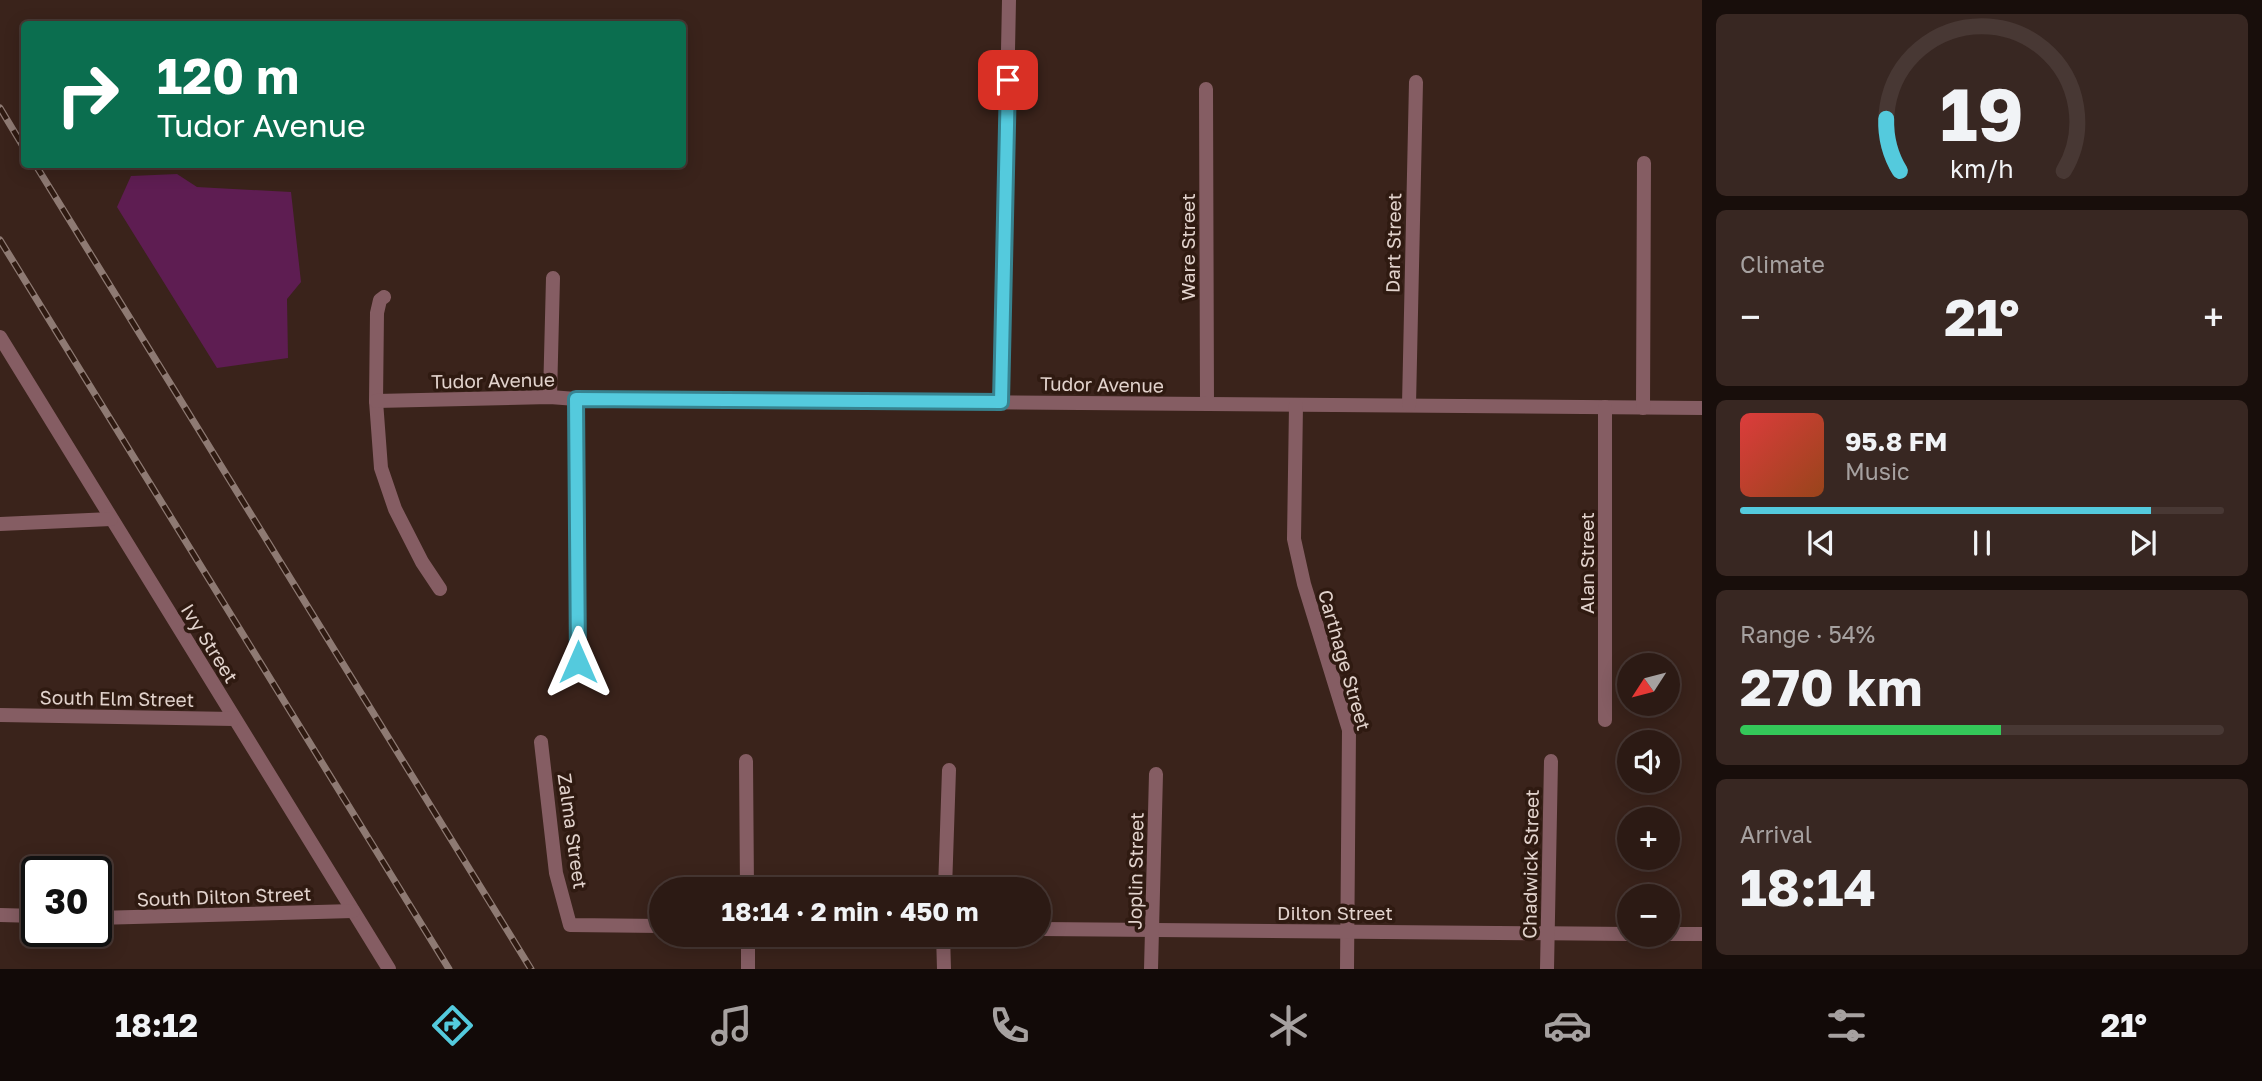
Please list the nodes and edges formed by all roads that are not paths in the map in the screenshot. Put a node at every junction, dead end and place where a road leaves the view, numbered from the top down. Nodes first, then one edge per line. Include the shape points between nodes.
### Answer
1 (1009, 0) edge
2 (1416, 82) dead end
3 (1206, 89) dead end
4 (1644, 163) dead end
5 (552, 278) dead end
6 (384, 297) dead end
7 (0, 337) edge
8 (550, 397) junction
9 (576, 399) junction
10 (376, 401) junction
11 (1001, 402) junction
12 (1207, 404) junction
13 (1296, 405) junction
14 (1409, 405) junction
15 (1605, 407) junction
16 (1643, 408) junction
17 (1702, 408) edge
18 (111, 519) junction
19 (0, 524) edge
20 (440, 589) dead end
21 (578, 662) dead end
22 (0, 715) edge
23 (234, 719) junction
24 (1605, 719) dead end
25 (541, 742) dead end
26 (746, 761) dead end
27 (1551, 761) dead end
28 (949, 770) dead end
29 (1156, 774) dead end
30 (747, 877) edge
31 (945, 877) edge
32 (353, 911) junction
33 (0, 915) edge
34 (21, 916) edge
35 (112, 918) edge
36 (649, 926) edge
37 (1051, 929) edge
38 (1154, 930) junction
39 (1347, 931) junction
40 (1548, 933) junction
41 (1617, 934) edge
42 (1680, 934) edge
43 (1702, 934) edge
44 (748, 947) edge
45 (943, 947) edge
46 (389, 969) edge
47 (748, 969) edge
48 (944, 969) edge
49 (1151, 969) edge
50 (1347, 969) edge
51 (1547, 969) edge

1 - 11 street
2 - 14 street, Dart Street
3 - 12 street, Ware Street
4 - 16 street
5 - 8 street
6 - 10 street via 377,313
7 - 18 street, Ivy Street
8 - 9 street, Tudor Avenue
8 - 10 street, Tudor Avenue
9 - 11 street, Tudor Avenue
9 - 21 street
10 - 20 street via 381,467 395,509
11 - 12 street, Tudor Avenue
12 - 13 street, Tudor Avenue
13 - 14 street, Tudor Avenue
13 - 39 street, Carthage Street via 1294,539 1349,730
14 - 15 street, Tudor Avenue
15 - 16 street, Tudor Avenue
15 - 24 street, Alan Street
16 - 17 street, Tudor Avenue
18 - 19 street
18 - 23 street, Ivy Street
22 - 23 street, South Elm Street
23 - 32 street, Ivy Street
25 - 36 street, Zalma Street via 556,873 570,925
26 - 30 street
27 - 40 street, Chadwick Street
28 - 31 street
29 - 38 street, Joplin Street
32 - 35 street, South Dilton Street
32 - 46 street, Ivy Street
33 - 34 street
37 - 38 street, Dilton Street
38 - 39 street, Dilton Street
38 - 49 street, Joplin Street
39 - 40 street, Dilton Street
39 - 50 street, Carthage Street
40 - 41 street, Dilton Street
40 - 51 street, Chadwick Street
42 - 43 street
44 - 47 street
45 - 48 street

